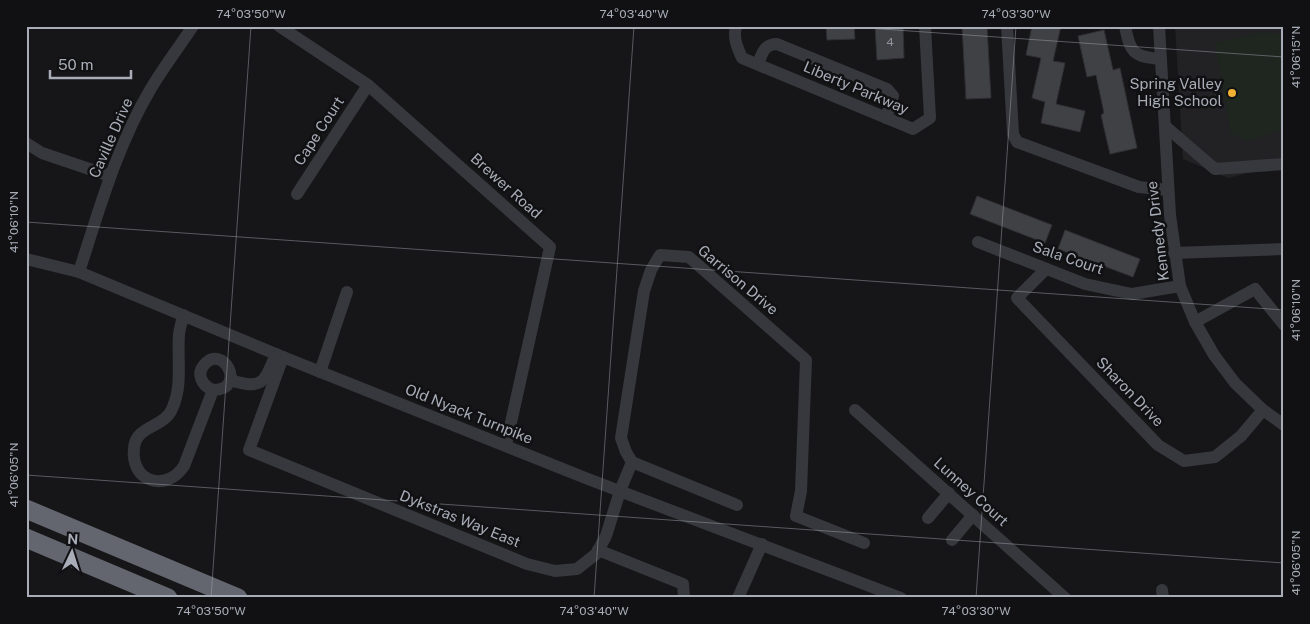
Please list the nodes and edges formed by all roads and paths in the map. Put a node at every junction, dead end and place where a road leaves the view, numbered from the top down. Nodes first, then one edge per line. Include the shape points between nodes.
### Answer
1 (193, 26) edge
2 (279, 26) edge
3 (736, 26) edge
4 (925, 26) edge
5 (1007, 26) edge
6 (1125, 26) edge
7 (1159, 26) edge
8 (1161, 59) junction
9 (758, 64) junction
10 (368, 85) junction
11 (886, 118) junction
12 (1165, 126) junction
13 (26, 143) edge
14 (1284, 164) edge
15 (110, 176) junction
16 (1168, 190) junction
17 (298, 194) dead end
18 (978, 242) dead end
19 (1284, 249) edge
20 (1174, 253) junction
21 (26, 259) edge
22 (1046, 269) junction
23 (79, 272) junction
24 (1180, 286) junction
25 (347, 292) dead end
26 (183, 315) junction
27 (1195, 322) junction
28 (1284, 325) edge
29 (279, 356) junction
30 (320, 372) junction
31 (230, 380) junction
32 (212, 390) junction
33 (855, 410) dead end
34 (1263, 410) junction
35 (1284, 425) edge
36 (506, 445) junction
37 (632, 462) junction
38 (620, 491) junction
39 (949, 494) junction
40 (737, 505) dead end
41 (26, 509) edge
42 (973, 515) junction
43 (928, 518) dead end
44 (26, 538) edge
45 (952, 540) dead end
46 (864, 543) dead end
47 (762, 544) junction
48 (598, 550) junction
49 (740, 597) edge
50 (1064, 597) edge
51 (168, 598) edge
52 (238, 598) edge
53 (684, 598) edge
54 (901, 598) edge

1 - 15 street, Caville Drive via 150,90
2 - 10 street, Brewer Road
3 - 9 street, Liberty Parkway via 734,34 742,58
4 - 11 street, Liberty Parkway via 930,118 913,129
5 - 16 street via 1013,134 1017,142 1138,187
6 - 8 street via 1128,42 1137,54
7 - 8 street, Kennedy Drive
8 - 12 street, Kennedy Drive
9 - 11 street, Liberty Parkway
9 - 11 street via 764,49 777,44 887,89 893,96
10 - 17 street, Cape Court
10 - 36 street, Brewer Road via 550,247
12 - 14 street via 1215,169
12 - 16 street, Kennedy Drive
13 - 15 street via 42,153
15 - 23 street, Caville Drive
16 - 20 street, Kennedy Drive
18 - 22 street, Sala Court
19 - 20 street
20 - 24 street, Kennedy Drive
21 - 23 street, Old Nyack Turnpike
22 - 24 street, Sala Court via 1085,284 1132,294
22 - 34 street, Sharon Drive via 1017,298 1158,445 1184,461 1215,456 1241,436
23 - 26 street, Old Nyack Turnpike
24 - 27 street, Kennedy Drive
25 - 30 street
26 - 29 street, Old Nyack Turnpike
26 - 32 street via 179,334 178,392 172,410 166,420 144,430 134,446 136,468 144,478 156,482 169,480 178,474 184,466
27 - 28 street via 1255,289
27 - 34 street, Kennedy Drive via 1235,383
29 - 30 street, Old Nyack Turnpike
29 - 31 street via 262,382 253,385
29 - 48 street, Dykstras Way East via 248,450 527,564 555,571 577,569
30 - 36 street, Old Nyack Turnpike
31 - 32 street via 223,388
31 - 32 street via 228,366 220,360 210,360 202,367 200,376 204,385
33 - 39 street, Lunney Court
34 - 35 street, Kennedy Drive
36 - 38 street, Old Nyack Turnpike
37 - 38 street
37 - 40 street
37 - 46 street, Garrison Drive via 621,438 644,291 660,255 689,257 806,360 801,492 796,516
38 - 47 street, Old Nyack Turnpike
38 - 48 street, Dykstras Way East via 606,536
39 - 42 street, Lunney Court
39 - 43 street
41 - 52 highway
42 - 45 street
42 - 50 street, Lunney Court
44 - 51 highway
47 - 49 street
47 - 54 street, Old Nyack Turnpike
48 - 53 street via 683,584

